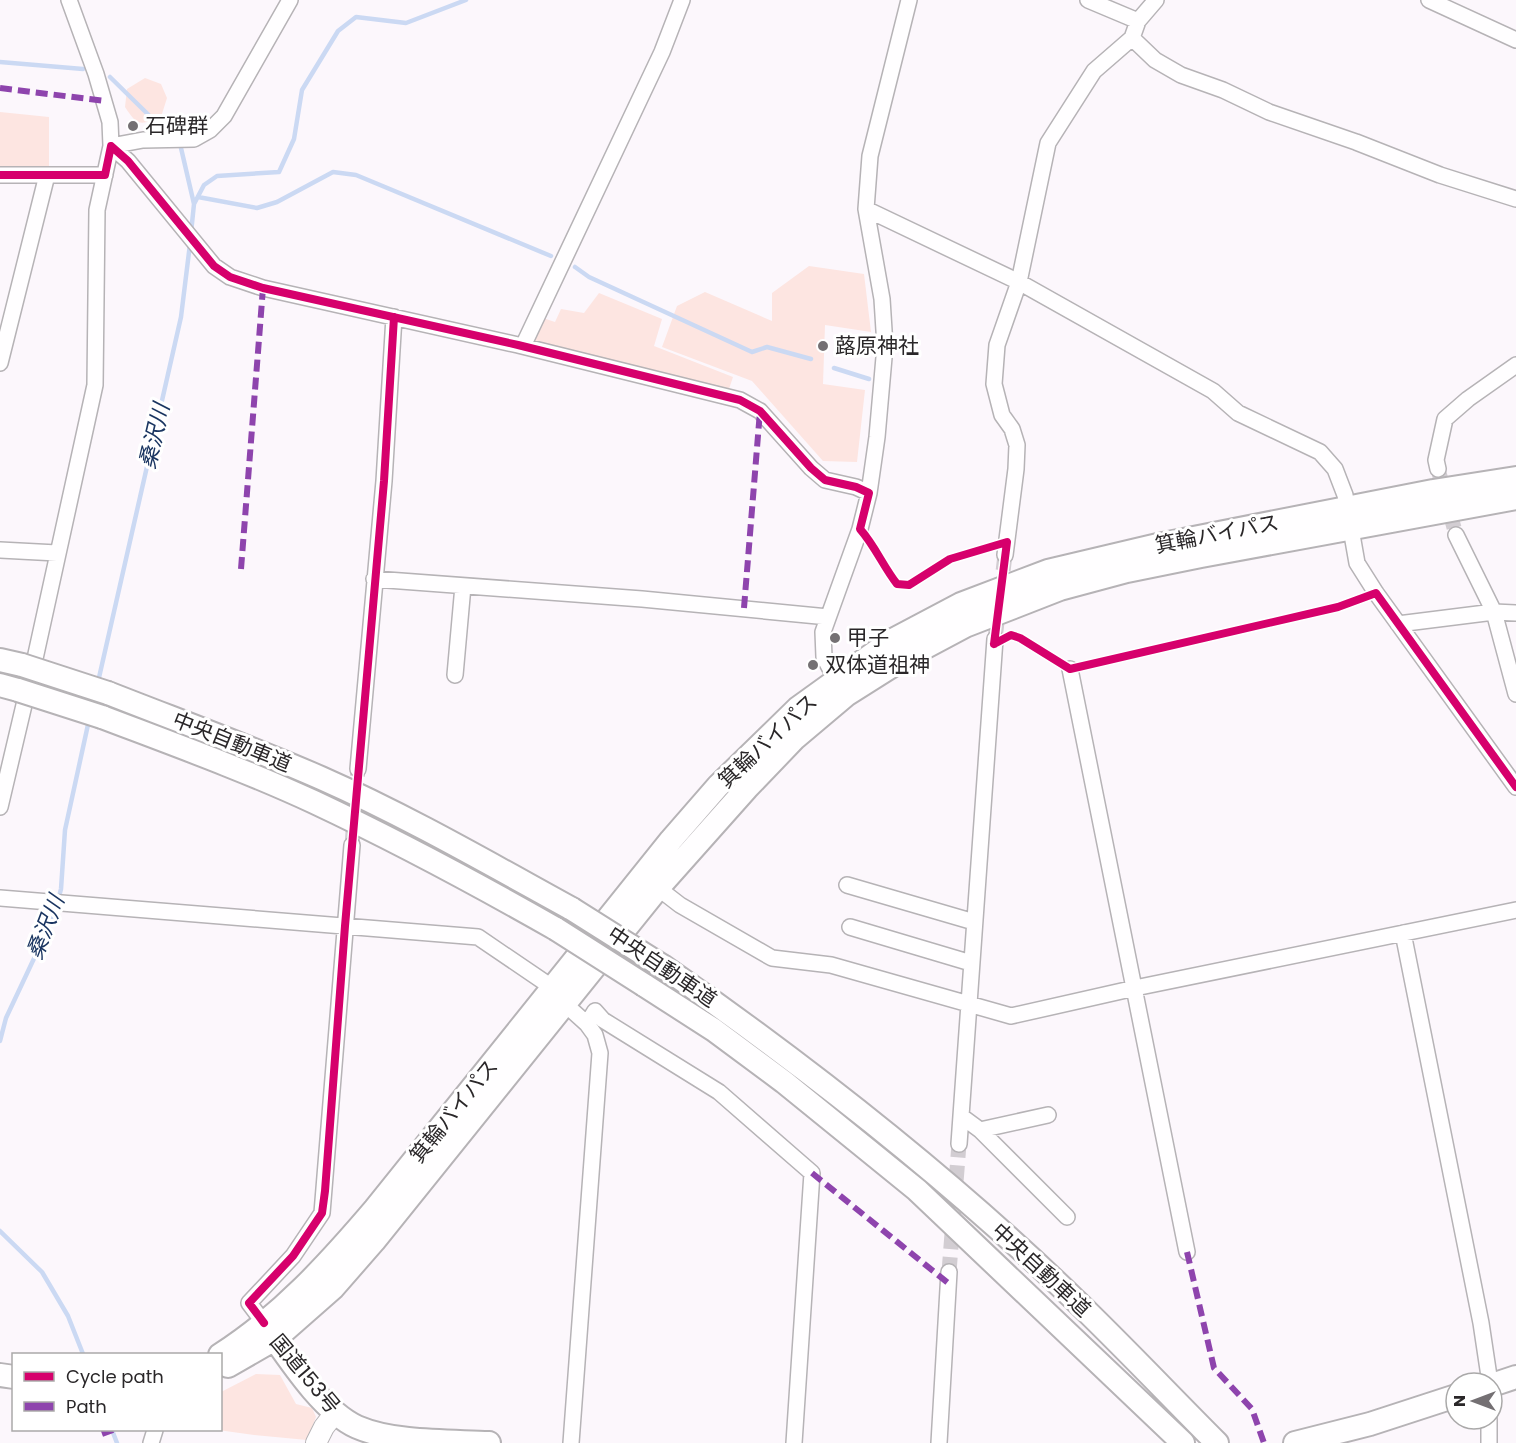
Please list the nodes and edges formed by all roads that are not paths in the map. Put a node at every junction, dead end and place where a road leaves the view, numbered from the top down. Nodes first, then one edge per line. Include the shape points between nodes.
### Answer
1 (69, 0) edge
2 (290, 0) edge
3 (682, 0) edge
4 (909, 0) edge
5 (1088, 0) edge
6 (1155, 0) edge
7 (1429, 0) edge
8 (1138, 21) junction
9 (1132, 38) junction
10 (1516, 40) edge
11 (111, 146) junction
12 (0, 175) edge
13 (47, 175) junction
14 (105, 175) junction
15 (1516, 199) edge
16 (866, 209) junction
17 (1019, 282) junction
18 (394, 317) junction
19 (522, 346) junction
20 (0, 363) edge
21 (1514, 369) edge
22 (1438, 469) tunnel mouth
23 (1516, 478) edge
24 (868, 493) junction
25 (1516, 498) edge
26 (1349, 519) junction
27 (1456, 535) tunnel mouth
28 (0, 550) edge
29 (57, 553) junction
30 (1005, 555) tunnel mouth
31 (374, 579) junction
32 (463, 586) junction
33 (1494, 612) junction
34 (1516, 613) edge
35 (828, 617) junction
36 (1398, 624) junction
37 (995, 639) tunnel mouth
38 (0, 660) edge
39 (1070, 669) dead end
40 (455, 675) dead end
41 (836, 680) junction
42 (9, 688) edge
43 (1516, 694) edge
44 (358, 770) tunnel mouth
45 (1516, 787) edge
46 (0, 807) edge
47 (352, 845) tunnel mouth
48 (847, 885) dead end
49 (658, 888) junction
50 (0, 898) edge
51 (1516, 910) edge
52 (974, 922) junction
53 (345, 926) junction
54 (850, 927) dead end
55 (1403, 933) junction
56 (971, 963) junction
57 (1135, 988) junction
58 (559, 996) junction
59 (968, 1003) junction
60 (586, 1024) junction
61 (1048, 1115) dead end
62 (961, 1116) junction
63 (980, 1130) junction
64 (959, 1144) tunnel mouth
65 (1067, 1217) dead end
66 (1187, 1252) dead end
67 (949, 1272) tunnel mouth
68 (270, 1331) junction
69 (222, 1354) edge
70 (222, 1368) edge
71 (1489, 1371) edge
72 (1444, 1400) edge
73 (335, 1413) junction
74 (316, 1443) edge
75 (489, 1443) edge
76 (571, 1443) edge
77 (794, 1443) edge
78 (939, 1443) edge
79 (1183, 1443) edge
80 (1217, 1443) edge
81 (1295, 1443) edge

1 - 11 street via 105,100
2 - 11 street via 224,116 210,130 194,139 143,140
3 - 19 street via 662,52
4 - 16 street via 870,156
5 - 8 street
6 - 8 street
7 - 10 street
8 - 9 street
9 - 15 street via 1155,60 1181,75 1269,112
9 - 17 street via 1094,71 1048,143
11 - 14 street
11 - 18 street via 128,161 214,266 230,278
12 - 13 street
13 - 14 street
13 - 20 street
14 - 29 street via 97,210 95,385
16 - 17 street
16 - 24 street via 882,299 885,346
17 - 26 street via 1213,392 1238,412 1320,452 1335,469
17 - 30 street via 998,345 994,384 1002,415 1017,445
18 - 19 street
18 - 31 street
19 - 24 street via 740,399 760,411 825,480
21 - 22 street via 1468,399 1445,420 1436,460
23 - 26 highway, 箕輪バイパス via 1433,491
24 - 35 street via 860,529
25 - 26 highway, 箕輪バイパス
26 - 36 street via 1357,562
26 - 41 highway, 箕輪バイパス via 1158,545 1048,572 961,604 891,641
26 - 49 highway, 箕輪バイパス via 1060,589 965,626 903,659 846,695 795,738
27 - 33 street
28 - 29 street
29 - 46 street
31 - 32 street
31 - 44 street
32 - 35 street
32 - 40 street
33 - 34 street
33 - 36 street
33 - 43 street
35 - 41 street via 823,632 824,657
36 - 45 street
37 - 52 street
38 - 80 highway, 中央自動車道, bridge via 108,693 322,778 572,909 664,967 834,1091 967,1202 1073,1297
39 - 57 street
41 - 58 highway, 箕輪バイパス via 798,708 718,786 671,840
42 - 79 highway, 中央自動車道, bridge via 102,717 312,801 441,864 556,929 714,1030 916,1191
47 - 53 street
48 - 52 street
49 - 58 highway, 箕輪バイパス
49 - 59 street via 772,958 831,965
50 - 53 street
51 - 55 street
52 - 56 street
53 - 58 street via 478,937
53 - 68 street via 322,1213 293,1256 249,1303
54 - 56 street
55 - 57 street
55 - 71 street
56 - 59 street
57 - 59 street via 1011,1016
57 - 66 street
58 - 60 street
58 - 68 highway, 箕輪バイパス via 355,1263 333,1288
59 - 62 street
60 - 76 street via 595,1035 600,1053
60 - 77 street via 595,1011 603,1020 719,1092 812,1173
61 - 63 street
62 - 63 street
62 - 64 street
63 - 65 street
67 - 78 street
68 - 69 highway via 244,1340
68 - 70 highway
68 - 73 highway, 国道153号
72 - 81 highway
73 - 74 main road
73 - 75 highway, 国道153号 via 355,1426 381,1435

